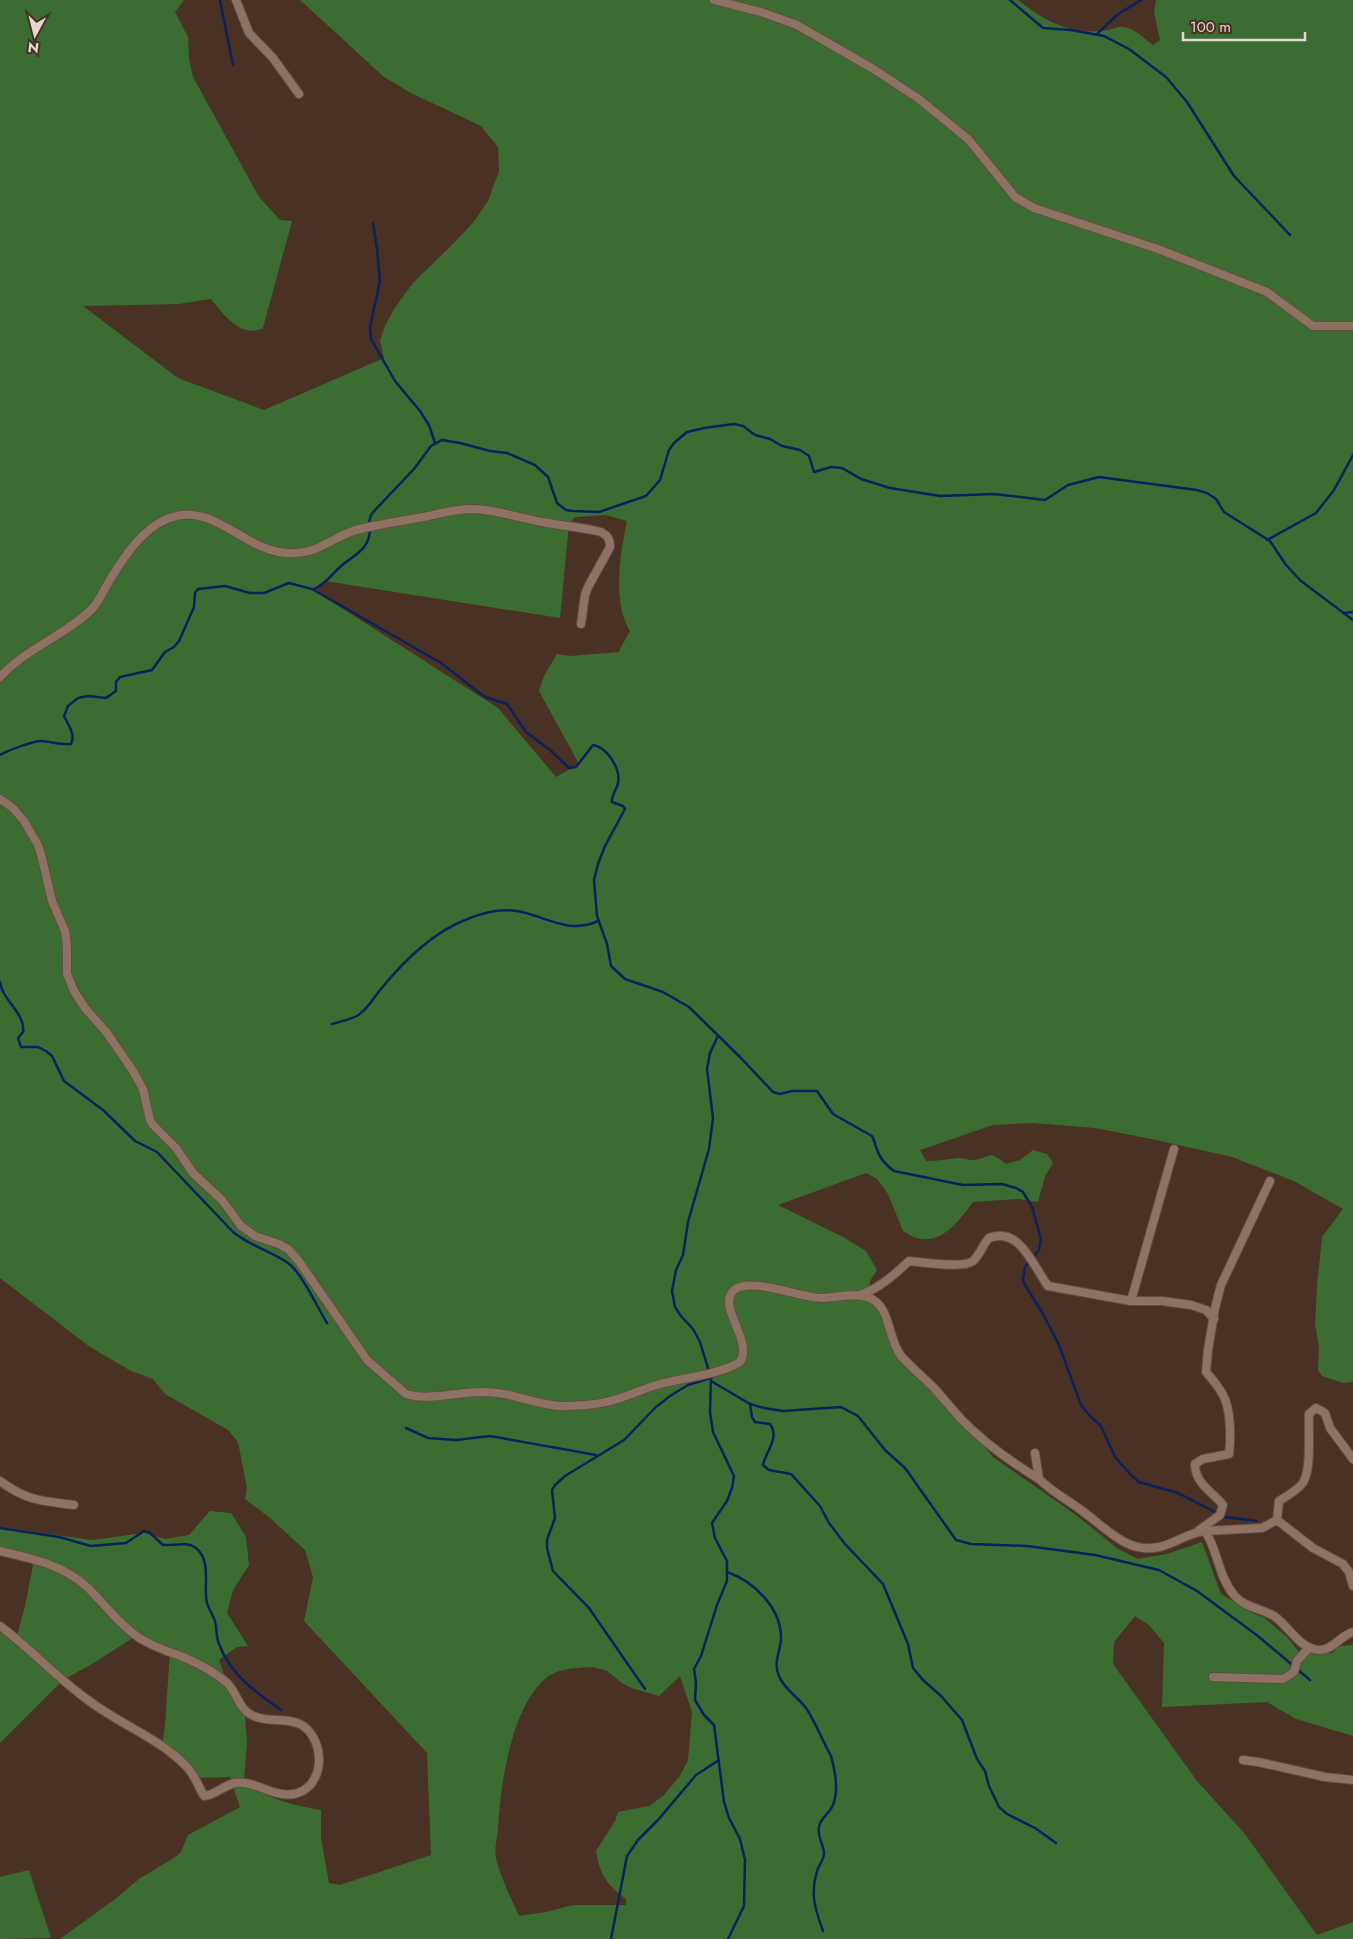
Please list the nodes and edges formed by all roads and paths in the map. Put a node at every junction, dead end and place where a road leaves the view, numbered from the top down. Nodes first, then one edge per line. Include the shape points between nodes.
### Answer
1 (236, 0) edge
2 (714, 0) edge
3 (299, 94) dead end
4 (1353, 326) edge
5 (581, 624) dead end
6 (0, 677) edge
7 (0, 798) edge
8 (1174, 1149) dead end
9 (1270, 1181) dead end
10 (859, 1295) junction
11 (1131, 1301) junction
12 (1214, 1318) junction
13 (1035, 1453) dead end
14 (1353, 1459) edge
15 (1039, 1480) junction
16 (0, 1481) edge
17 (74, 1504) dead end
18 (1277, 1520) junction
19 (1201, 1531) junction
20 (0, 1551) edge
21 (1353, 1586) edge
22 (0, 1626) edge
23 (1353, 1632) edge
24 (1309, 1648) junction
25 (1213, 1677) dead end
26 (1243, 1760) dead end
27 (1353, 1780) edge

1 - 3 street via 249,34 273,58
2 - 4 street via 796,25 876,70 919,99 969,140 1023,203 1158,249 1267,292 1313,326
5 - 6 street via 588,587 610,547 608,535 601,532 469,509 358,529 312,551 285,552 259,546 208,518 182,514 168,518 137,541 92,609
7 - 10 street via 24,821 41,854 52,901 65,931 67,974 72,986 130,1066 143,1089 153,1125 245,1230 284,1246 298,1260 362,1354 406,1394 419,1397 491,1392 559,1406 615,1400 649,1387 719,1371 740,1362 744,1354 743,1344 729,1302 738,1288 754,1286 821,1298
8 - 11 street
9 - 12 street via 1221,1285
10 - 11 street via 870,1292 909,1261 968,1263 978,1255 989,1238 1006,1235 1024,1250 1048,1286
10 - 15 street via 880,1306 901,1355 961,1418 1000,1453
11 - 12 street via 1191,1305 1206,1310
12 - 19 street via 1206,1372 1224,1395 1230,1446 1229,1454 1203,1459 1195,1464 1199,1481 1223,1505 1220,1515
13 - 15 street
14 - 18 street via 1330,1428 1325,1413 1316,1408 1309,1414 1306,1477 1280,1501
15 - 19 street via 1118,1540 1131,1546 1158,1547
16 - 17 street via 26,1498
18 - 19 street via 1262,1528
18 - 21 street via 1313,1548 1343,1564
19 - 24 street via 1209,1537 1222,1574 1234,1594 1248,1606 1274,1617
20 - 22 street via 49,1563 70,1574 139,1638 196,1663 226,1682 248,1713 264,1720 306,1728 318,1750 318,1772 305,1788 293,1794 254,1784 235,1783 204,1796 194,1776 176,1758 96,1706
23 - 24 street via 1346,1633 1336,1643 1321,1650
24 - 25 street via 1297,1661 1294,1672 1284,1679
26 - 27 street

